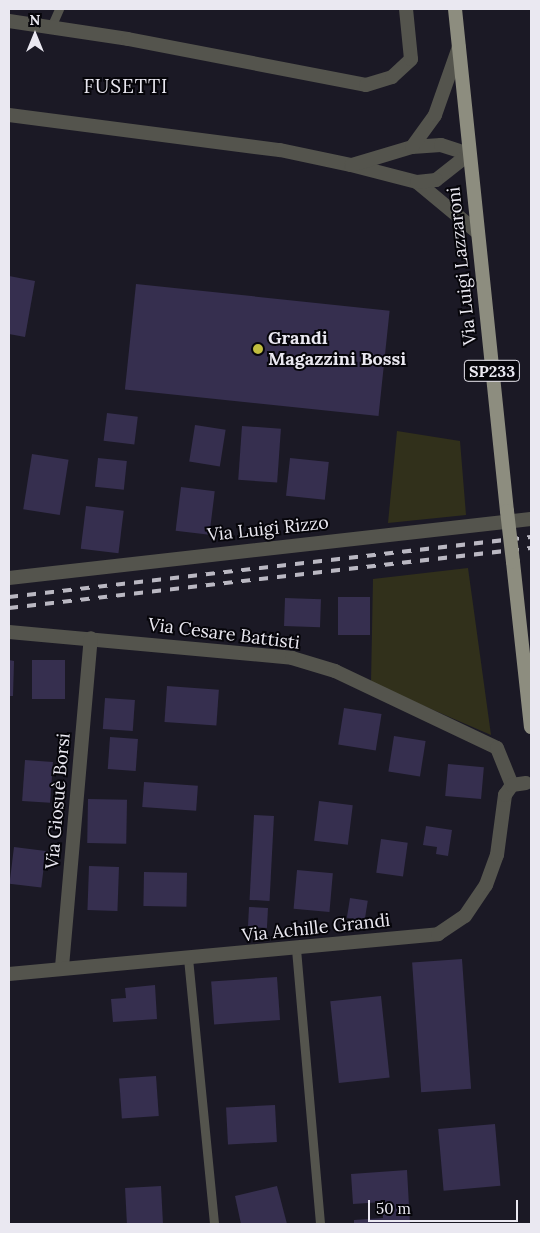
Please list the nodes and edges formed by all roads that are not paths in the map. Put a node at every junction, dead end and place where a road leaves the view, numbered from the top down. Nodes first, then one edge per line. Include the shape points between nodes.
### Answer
1 (59, 9) edge
2 (406, 9) edge
3 (455, 9) edge
4 (9, 21) edge
5 (51, 28) junction
6 (459, 47) junction
7 (9, 115) edge
8 (412, 147) junction
9 (469, 154) junction
10 (351, 165) junction
11 (417, 182) junction
12 (477, 232) junction
13 (531, 519) edge
14 (9, 578) edge
15 (9, 632) edge
16 (91, 638) junction
17 (531, 727) edge
18 (526, 783) dead end
19 (512, 785) junction
20 (296, 949) junction
21 (188, 958) junction
22 (62, 967) junction
23 (9, 974) edge
24 (214, 1224) edge
25 (320, 1224) edge

1 - 5 lane
2 - 5 street via 411,59 392,77 366,85
3 - 6 main road, Via Luigi Lazzaroni / SP233
4 - 5 street
6 - 8 street via 435,115
6 - 9 main road, Via Luigi Lazzaroni / SP233
7 - 10 street via 280,150
8 - 9 street via 441,145
8 - 10 street
9 - 11 street via 436,180
9 - 12 main road, Via Luigi Lazzaroni / SP233
10 - 11 street
11 - 12 street
12 - 17 main road, Via Luigi Lazzaroni / SP233, bridge
13 - 14 street, Via Luigi Rizzo
15 - 16 street, Via Cesare Battisti
16 - 19 street, Via Cesare Battisti via 292,658 336,671 497,748 508,768
16 - 22 street, Via Giosuè Borsi
18 - 19 street
19 - 20 street, Via Achille Grandi via 505,795 492,872 472,908 457,924 427,936
20 - 21 street, Via Achille Grandi
20 - 25 lane
21 - 22 street, Via Achille Grandi
21 - 24 lane
22 - 23 street, Via Achille Grandi

